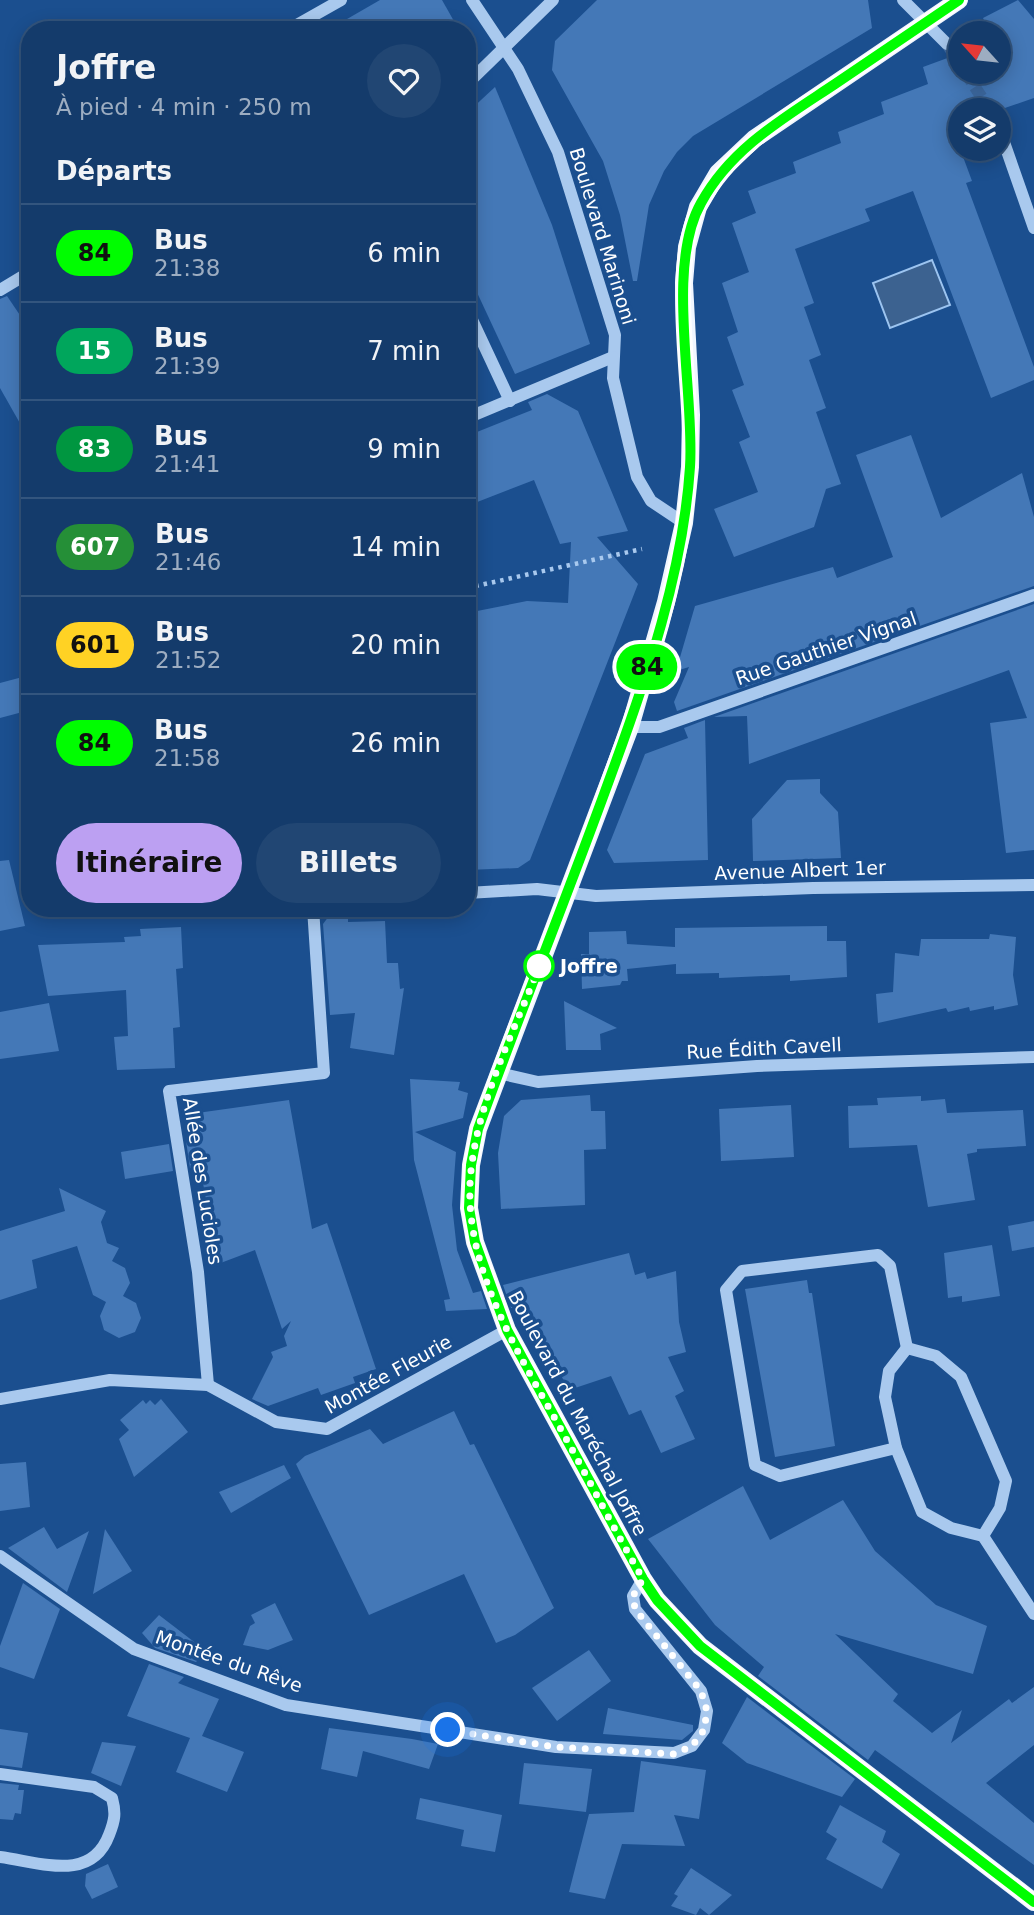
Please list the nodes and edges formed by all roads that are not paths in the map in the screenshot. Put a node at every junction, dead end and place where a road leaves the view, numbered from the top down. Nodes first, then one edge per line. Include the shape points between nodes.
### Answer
1 (341, 0) edge
2 (472, 0) edge
3 (553, 0) edge
4 (903, 0) edge
5 (959, 0) edge
6 (304, 21) edge
7 (925, 23) junction
8 (947, 44) tunnel mouth
9 (503, 48) junction
10 (476, 75) edge
11 (1011, 161) edge
12 (1034, 228) edge
13 (21, 277) edge
14 (0, 290) edge
15 (476, 328) edge
16 (613, 357) junction
17 (510, 401) junction
18 (476, 414) edge
19 (684, 523) junction
20 (1034, 594) edge
21 (629, 727) junction
22 (1034, 885) edge
23 (476, 892) edge
24 (568, 892) junction
25 (314, 917) edge
26 (1034, 1057) edge
27 (498, 1073) junction
28 (507, 1330) junction
29 (907, 1348) junction
30 (208, 1385) junction
31 (0, 1399) edge
32 (896, 1448) junction
33 (983, 1536) junction
34 (0, 1556) edge
35 (643, 1579) junction
36 (1034, 1614) edge
37 (0, 1774) edge
38 (0, 1857) edge
39 (1034, 1902) edge

1 - 6 street
2 - 9 street, Boulevard Marinoni
3 - 9 street
4 - 7 street
5 - 7 main road, Boulevard du Maréchal Joffre
7 - 8 street
7 - 19 main road, Boulevard du Maréchal Joffre via 754,139 718,173 698,208 687,247 684,283 691,415
9 - 10 street
9 - 16 street, Boulevard Marinoni via 558,152 615,335
11 - 12 street
13 - 14 street
15 - 17 street
16 - 17 street
16 - 19 street, Boulevard Marinoni via 613,378 637,477 651,501
17 - 18 street
19 - 21 main road, Boulevard du Maréchal Joffre
20 - 21 street, Rue Gauthier Vignal via 659,727
21 - 24 main road, Boulevard du Maréchal Joffre
22 - 24 street, Avenue Albert 1er via 596,896
23 - 24 street, Avenue Albert 1er
24 - 27 main road, Boulevard du Maréchal Joffre
25 - 30 street, Allée des Lucioles via 324,1073 169,1091 198,1272
26 - 27 street, Rue Édith Cavell via 757,1066 538,1082
27 - 28 main road, Boulevard du Maréchal Joffre via 478,1129 469,1208 475,1242
28 - 30 street, Montée Fleurie via 327,1429 276,1422
28 - 35 main road, Boulevard du Maréchal Joffre
29 - 32 street via 889,1371 885,1397
29 - 32 street via 890,1266 878,1255 741,1271 726,1290 755,1465 780,1476
29 - 33 street via 936,1356 961,1377 1006,1481 1000,1508
30 - 31 street, Montée Fleurie via 110,1380
32 - 33 street via 922,1511 951,1528
33 - 36 street
34 - 35 street, Montée du Rêve via 134,1649 286,1705 556,1747 674,1754 692,1746 704,1730 707,1711 701,1691 635,1609 633,1596
35 - 39 main road, Boulevard du Maréchal Joffre via 700,1646
37 - 38 street via 94,1787 112,1798 117,1815 93,1860 77,1867

